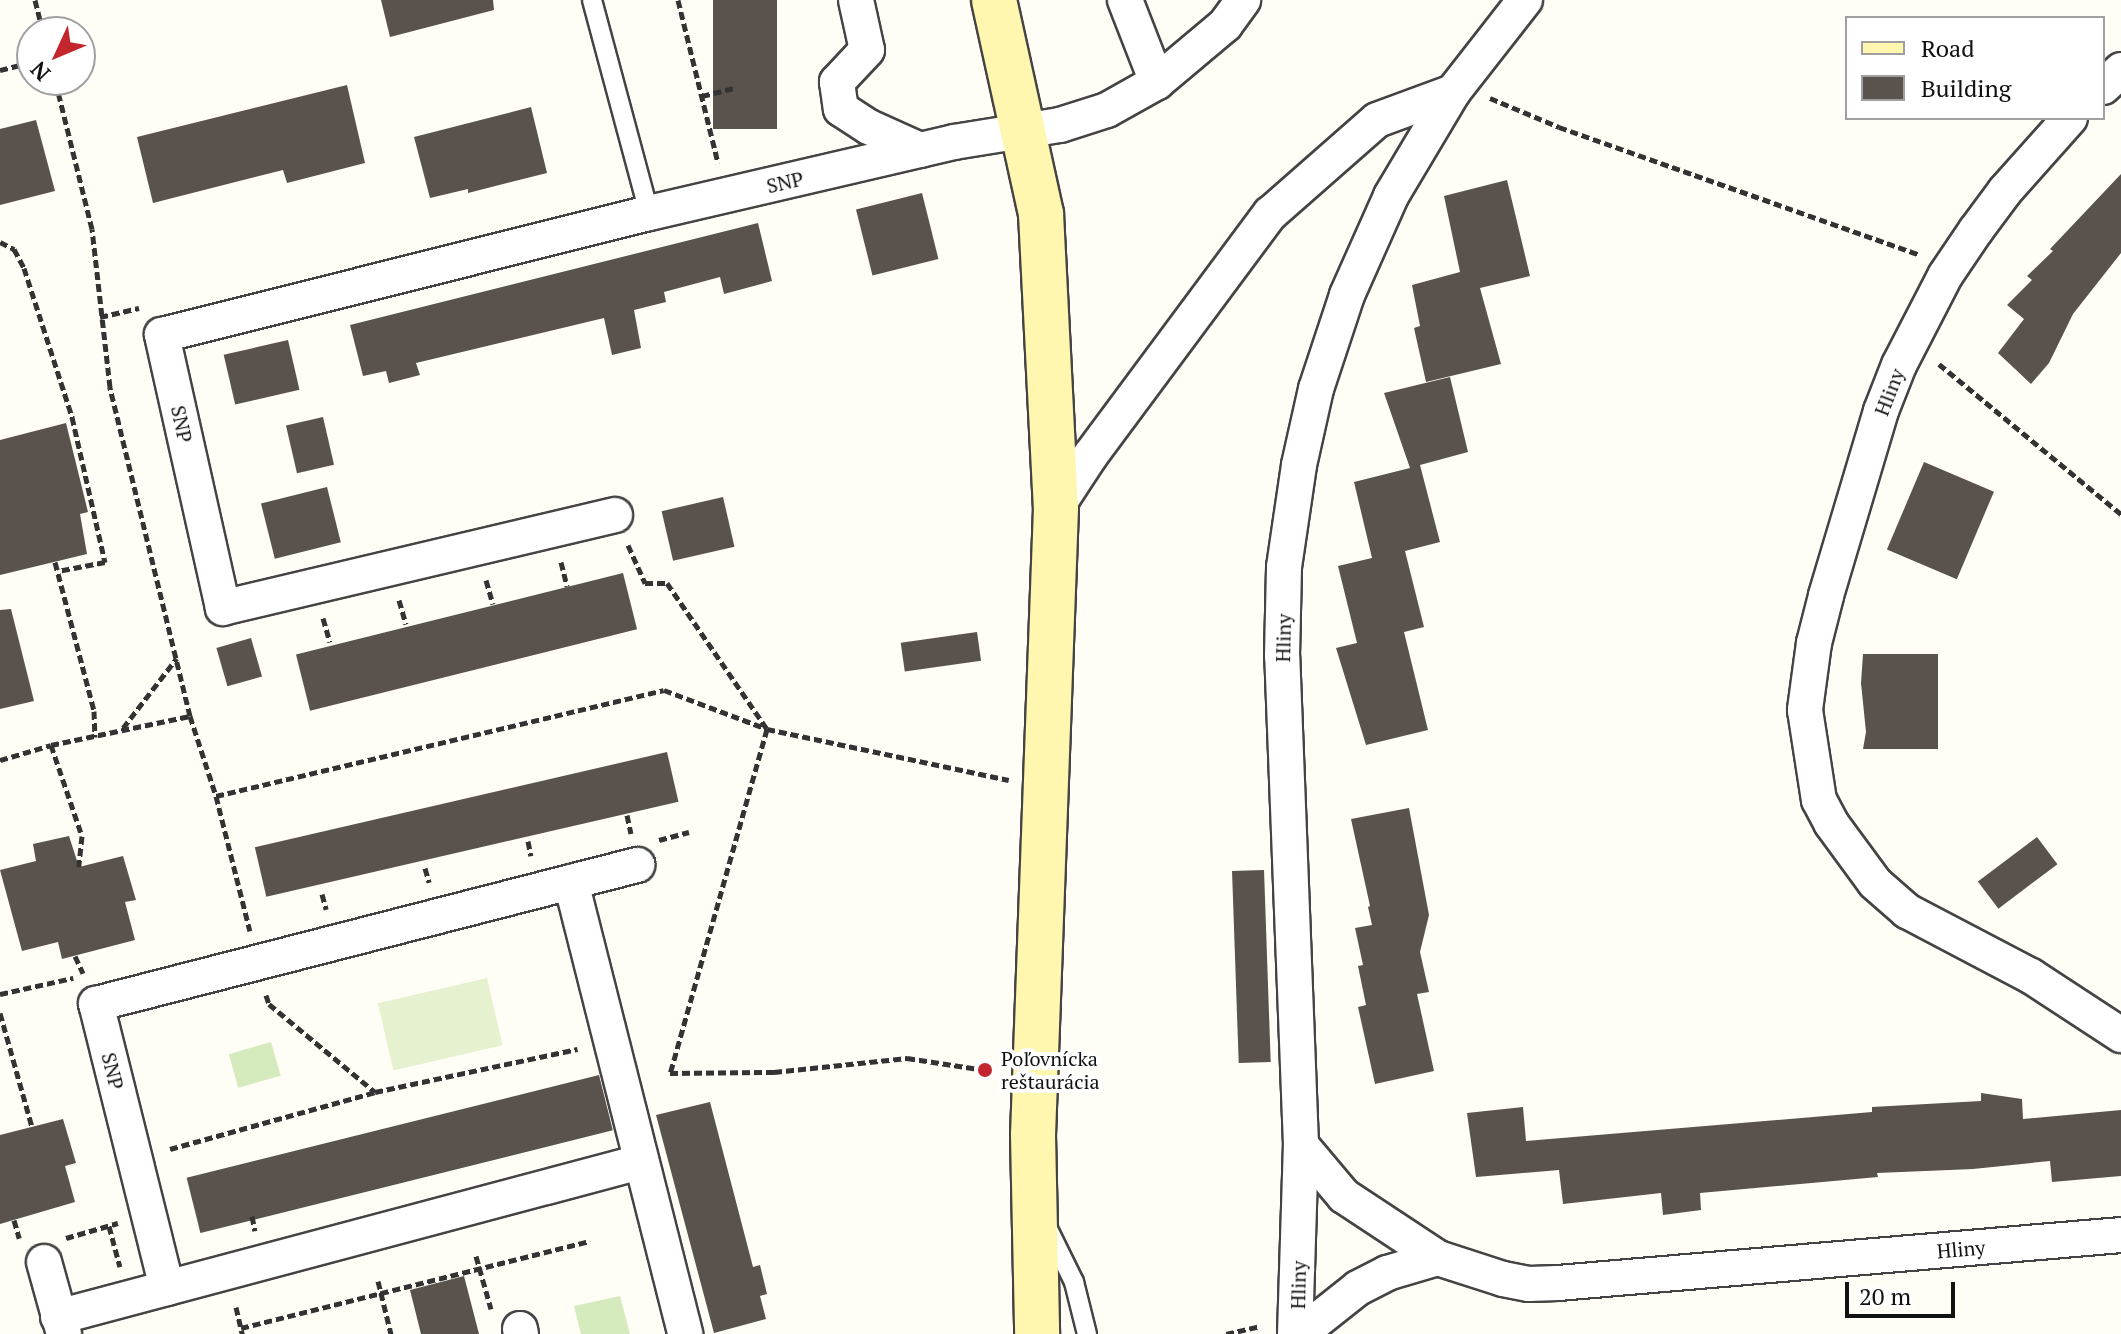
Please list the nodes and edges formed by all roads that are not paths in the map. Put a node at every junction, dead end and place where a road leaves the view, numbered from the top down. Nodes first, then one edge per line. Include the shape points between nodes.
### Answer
1 (592, 0) edge
2 (856, 0) edge
3 (994, 0) edge
4 (1125, 0) edge
5 (1243, 0) edge
6 (1525, 0) edge
7 (2121, 70) edge
8 (1157, 82) junction
9 (2105, 85) edge
10 (1453, 92) junction
11 (2068, 120) edge
12 (1026, 133) junction
13 (920, 150) junction
14 (649, 213) junction
15 (1056, 508) junction
16 (615, 515) road end
17 (637, 865) dead end
18 (571, 882) junction
19 (2121, 1035) edge
20 (1301, 1145) junction
21 (640, 1162) junction
22 (1033, 1198) junction
23 (2121, 1235) edge
24 (48, 1252) road end
25 (1438, 1258) junction
26 (167, 1288) junction
27 (61, 1325) edge
28 (685, 1334) edge
29 (1037, 1334) edge
30 (1087, 1334) edge
31 (1297, 1334) edge

1 - 14 lane
2 - 13 street via 867,50 837,82 841,109
3 - 12 main road
4 - 8 street
5 - 8 street via 1225,25
6 - 10 street, Hliny
7 - 9 street
8 - 12 street via 1107,110
10 - 15 street via 1377,120 1270,214
10 - 20 street, Hliny via 1391,196 1347,295 1316,389 1284,567 1282,656
11 - 19 street, Hliny via 2005,191 1950,269 1909,342 1881,411 1814,643 1805,710 1819,800 1844,844 1891,898 2031,976
12 - 13 street, SNP
12 - 15 main road via 1041,214
13 - 14 street, SNP
14 - 16 street, SNP via 162,335 223,608
15 - 22 main road
17 - 18 street, SNP
18 - 21 street
18 - 26 street, SNP via 96,1004
20 - 25 street via 1344,1196
20 - 31 street, Hliny
21 - 26 street
21 - 28 street
22 - 29 main road
22 - 30 lane via 1074,1282
23 - 25 street, Hliny via 1529,1284
24 - 27 street
25 - 31 street, Hliny via 1358,1288
26 - 27 street

